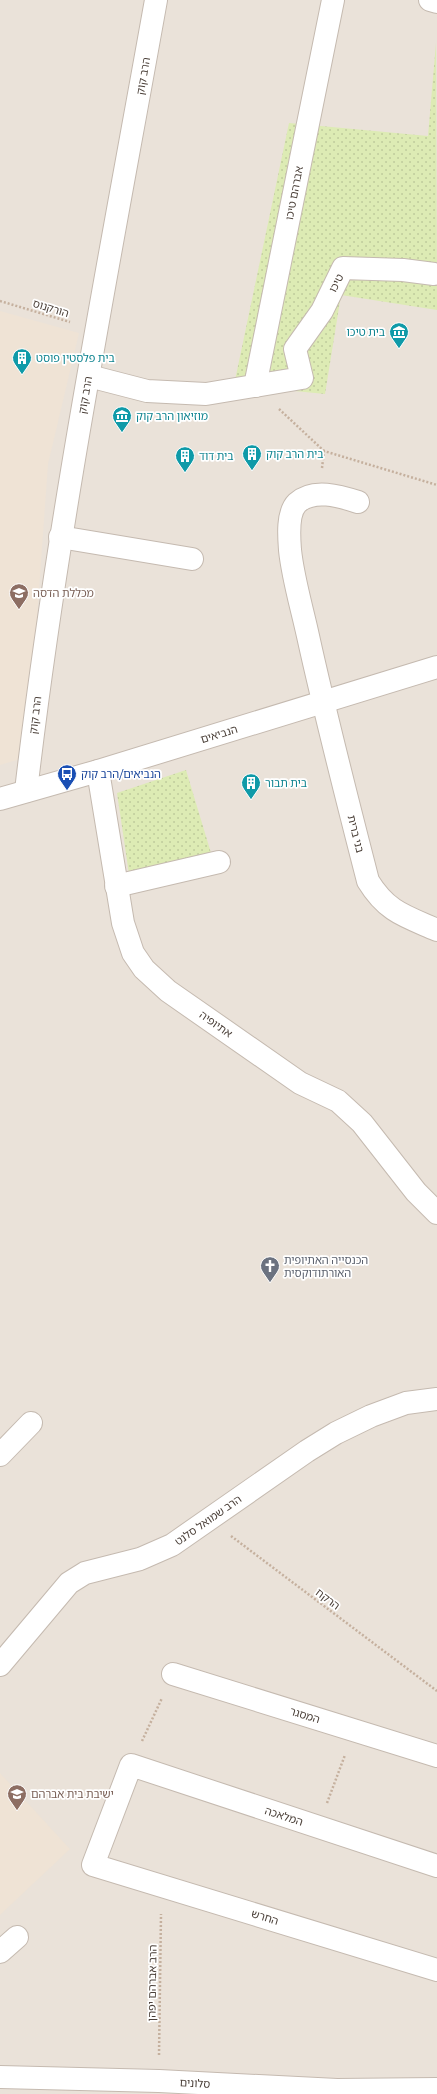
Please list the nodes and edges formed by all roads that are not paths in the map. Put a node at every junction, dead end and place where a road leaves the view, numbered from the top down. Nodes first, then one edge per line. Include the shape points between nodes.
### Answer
1 (156, 0) edge
2 (333, 0) edge
3 (430, 0) edge
4 (437, 2) edge
5 (434, 274) dead end
6 (89, 376) junction
7 (255, 386) junction
8 (358, 502) dead end
9 (60, 537) junction
10 (192, 559) dead end
11 (437, 667) edge
12 (323, 702) junction
13 (98, 771) junction
14 (26, 791) junction
15 (0, 799) edge
16 (219, 862) dead end
17 (116, 886) junction
18 (437, 930) edge
19 (437, 1213) edge
20 (437, 1399) edge
21 (31, 1423) dead end
22 (0, 1455) edge
23 (0, 1665) edge
24 (172, 1674) road end
25 (437, 1756) edge
26 (93, 1865) joint
27 (437, 1866) edge
28 (17, 1938) dead end
29 (0, 1952) edge
30 (437, 1970) edge
31 (0, 2077) edge
32 (437, 2089) edge

1 - 6 street, הרב קוק
2 - 7 street, אברהם טיכו
3 - 4 street
5 - 7 street, טיכו via 343,268 322,311 295,349 302,378
6 - 7 street via 146,391 206,394
6 - 9 street, הרב קוק
8 - 12 street, בני ברית via 318,495 306,498 297,504 291,513 290,543
9 - 10 street
9 - 14 street, הרב קוק via 39,676
11 - 12 street, הנביאים
12 - 13 street, הנביאים
12 - 18 street, בני ברית via 368,881 386,905 403,916
13 - 14 street, הנביאים
13 - 17 street, אתיופיה
14 - 15 street, הנביאים
16 - 17 street
17 - 19 street, אתיופיה via 123,923 133,953 144,969 168,991 300,1083 338,1101 362,1123 416,1192
20 - 23 street, הרב שמואל סלנט via 406,1403 336,1433 172,1545 140,1559 85,1573 69,1583
21 - 22 street
24 - 25 street, המסגר
26 - 27 street, המלאכה via 132,1765
26 - 30 street, החרש
28 - 29 street
31 - 32 street, סלונים via 159,2081 337,2090

